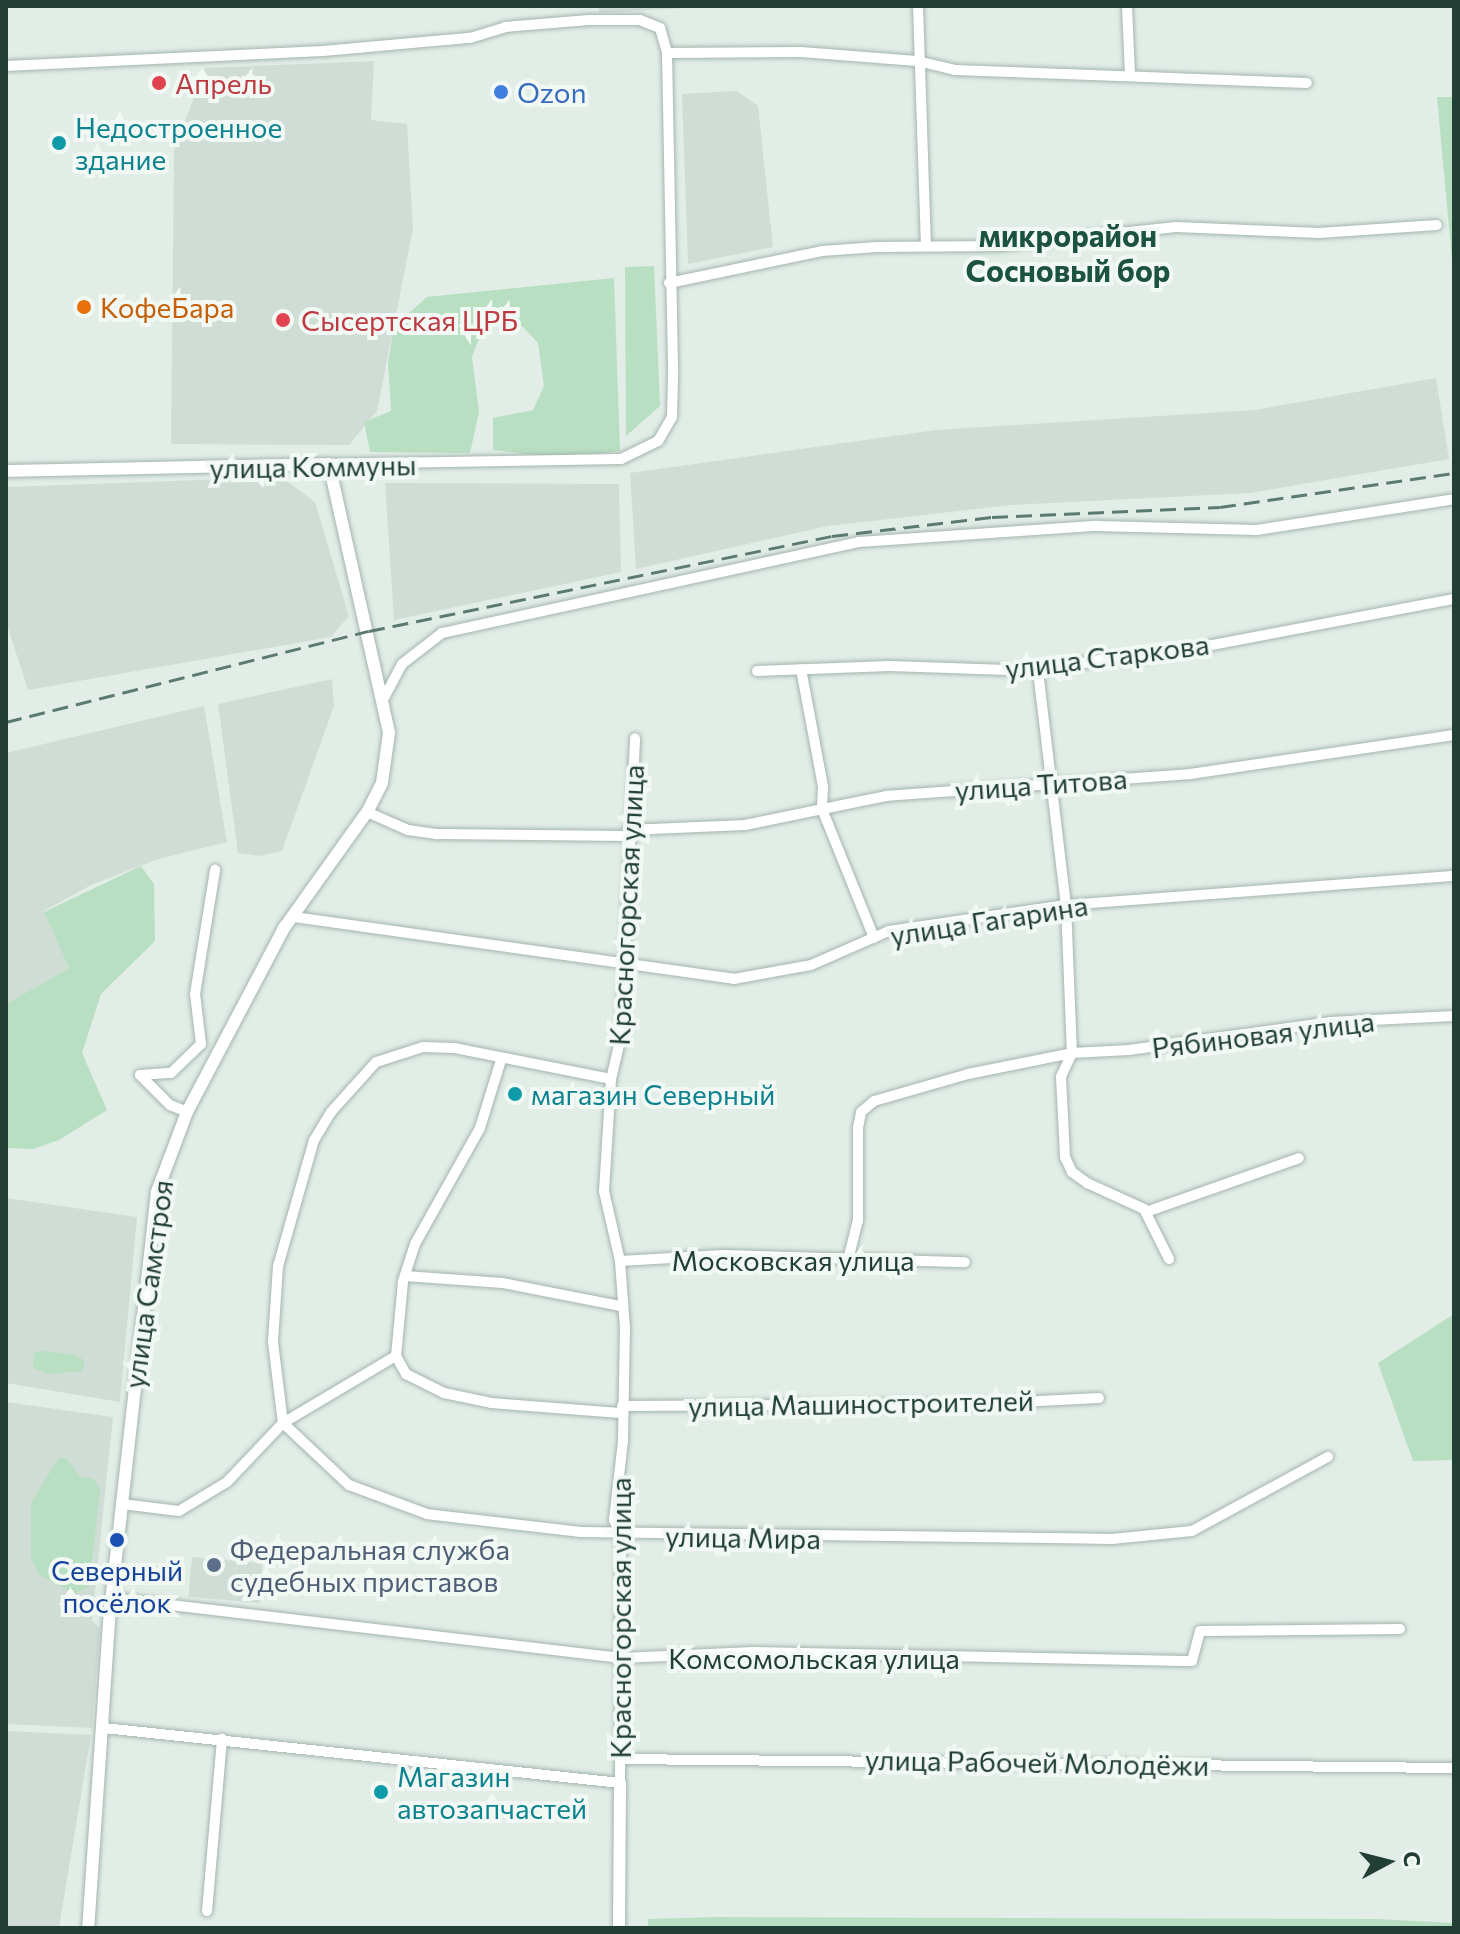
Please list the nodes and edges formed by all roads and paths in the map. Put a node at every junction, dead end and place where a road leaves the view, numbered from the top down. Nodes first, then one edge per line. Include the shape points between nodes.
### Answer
1 (588, 6) edge
2 (918, 6) edge
3 (1127, 6) edge
4 (589, 20) junction
5 (667, 53) junction
6 (917, 61) junction
7 (6, 66) edge
8 (1130, 74) junction
9 (1307, 83) dead end
10 (1437, 225) dead end
11 (926, 243) junction
12 (669, 283) junction
13 (329, 464) junction
14 (6, 471) edge
15 (1454, 499) edge
16 (1454, 599) edge
17 (801, 669) junction
18 (757, 671) dead end
19 (1038, 671) junction
20 (384, 698) junction
21 (1454, 735) edge
22 (635, 738) dead end
23 (1049, 782) junction
24 (822, 809) junction
25 (367, 812) junction
26 (628, 833) junction
27 (215, 870) dead end
28 (1454, 876) edge
29 (1066, 905) junction
30 (294, 917) junction
31 (874, 938) junction
32 (625, 966) junction
33 (1454, 1016) edge
34 (1072, 1053) junction
35 (501, 1060) junction
36 (611, 1079) junction
37 (187, 1112) junction
38 (1299, 1158) dead end
39 (1146, 1212) junction
40 (849, 1256) junction
41 (1169, 1259) dead end
42 (620, 1261) junction
43 (965, 1262) dead end
44 (405, 1276) junction
45 (620, 1306) junction
46 (396, 1356) junction
47 (1099, 1398) dead end
48 (621, 1409) junction
49 (283, 1423) junction
50 (1328, 1457) dead end
51 (122, 1504) junction
52 (621, 1535) junction
53 (111, 1598) junction
54 (1400, 1629) dead end
55 (622, 1658) junction
56 (104, 1728) junction
57 (222, 1739) junction
58 (620, 1759) junction
59 (1454, 1768) edge
60 (620, 1783) junction
61 (207, 1911) dead end
62 (88, 1928) edge
63 (619, 1928) edge

1 - 4 street
2 - 6 street
3 - 8 street
4 - 5 street via 653,24 660,28
4 - 7 street via 505,27 470,38 323,51
5 - 6 street via 801,52
5 - 12 street
6 - 8 street via 955,70
6 - 11 street via 926,142
8 - 9 street
10 - 11 street via 1319,233 1176,227 998,246
11 - 12 street via 822,251
12 - 13 street, улица Коммуны via 672,417 658,441 621,459
13 - 14 street, улица Коммуны
13 - 20 street, улица Самстроя
15 - 20 street via 1257,530 1096,526 859,542 442,633 402,664
16 - 19 street, улица Старкова via 1139,659 1111,658
17 - 18 street, улица Старкова
17 - 19 street, улица Старкова
17 - 24 street via 823,787
19 - 23 street
20 - 25 street, улица Самстроя via 389,756
21 - 23 street, улица Титова via 1190,774
22 - 26 street, Красногорская улица
23 - 24 street, улица Титова via 886,796
23 - 29 street
24 - 26 street, улица Титова via 745,825
24 - 31 street
25 - 26 street, улица Титова via 408,830 438,834
25 - 30 street, улица Самстроя
26 - 32 street, Красногорская улица
27 - 37 street via 195,994 201,1044 171,1073 140,1075 170,1105
28 - 29 street, улица Гагарина
29 - 31 street, улица Гагарина via 889,931
29 - 34 street
30 - 32 street, улица Гагарина
30 - 37 street, улица Самстроя
31 - 32 street, улица Гагарина via 811,965 734,979
32 - 36 street, Красногорская улица via 618,1063
33 - 34 street, Рябиновая улица via 1330,1022
34 - 39 street via 1061,1077 1060,1112 1072,1172
34 - 40 street, Рябиновая улица via 968,1074 874,1101 861,1112 858,1221
35 - 36 street
35 - 44 street via 480,1128 433,1206
35 - 49 street via 455,1048 411,1051 376,1062 331,1112 314,1140 278,1266 273,1342
36 - 42 street, Красногорская улица via 604,1191
37 - 51 street, улица Самстроя via 157,1192
38 - 39 street
39 - 41 street
40 - 42 street, Московская улица
40 - 43 street, Московская улица
42 - 45 street, Красногорская улица
44 - 45 street via 503,1283
44 - 46 street
45 - 48 street, Красногорская улица via 625,1328
46 - 48 street, улица Машиностроителей via 406,1374 444,1393 491,1403
46 - 49 street
47 - 48 street, улица Машиностроителей
48 - 52 street, Красногорская улица via 623,1441 614,1520
49 - 51 street via 227,1482 179,1511
49 - 52 street, улица Мира via 349,1485 390,1504 427,1514
50 - 52 street, улица Мира via 1192,1531 1112,1539
51 - 53 street, улица Самстроя
52 - 55 street, Красногорская улица
53 - 55 street, Комсомольская улица
53 - 56 street, улица Самстроя
54 - 55 street, Комсомольская улица via 1200,1631 1192,1661 753,1652
55 - 58 street, Красногорская улица
56 - 57 street
56 - 62 street, улица Самстроя
57 - 60 street
57 - 61 street
58 - 59 street, улица Рабочей Молодёжи
58 - 60 street, Красногорская улица
60 - 63 street, Красногорская улица

